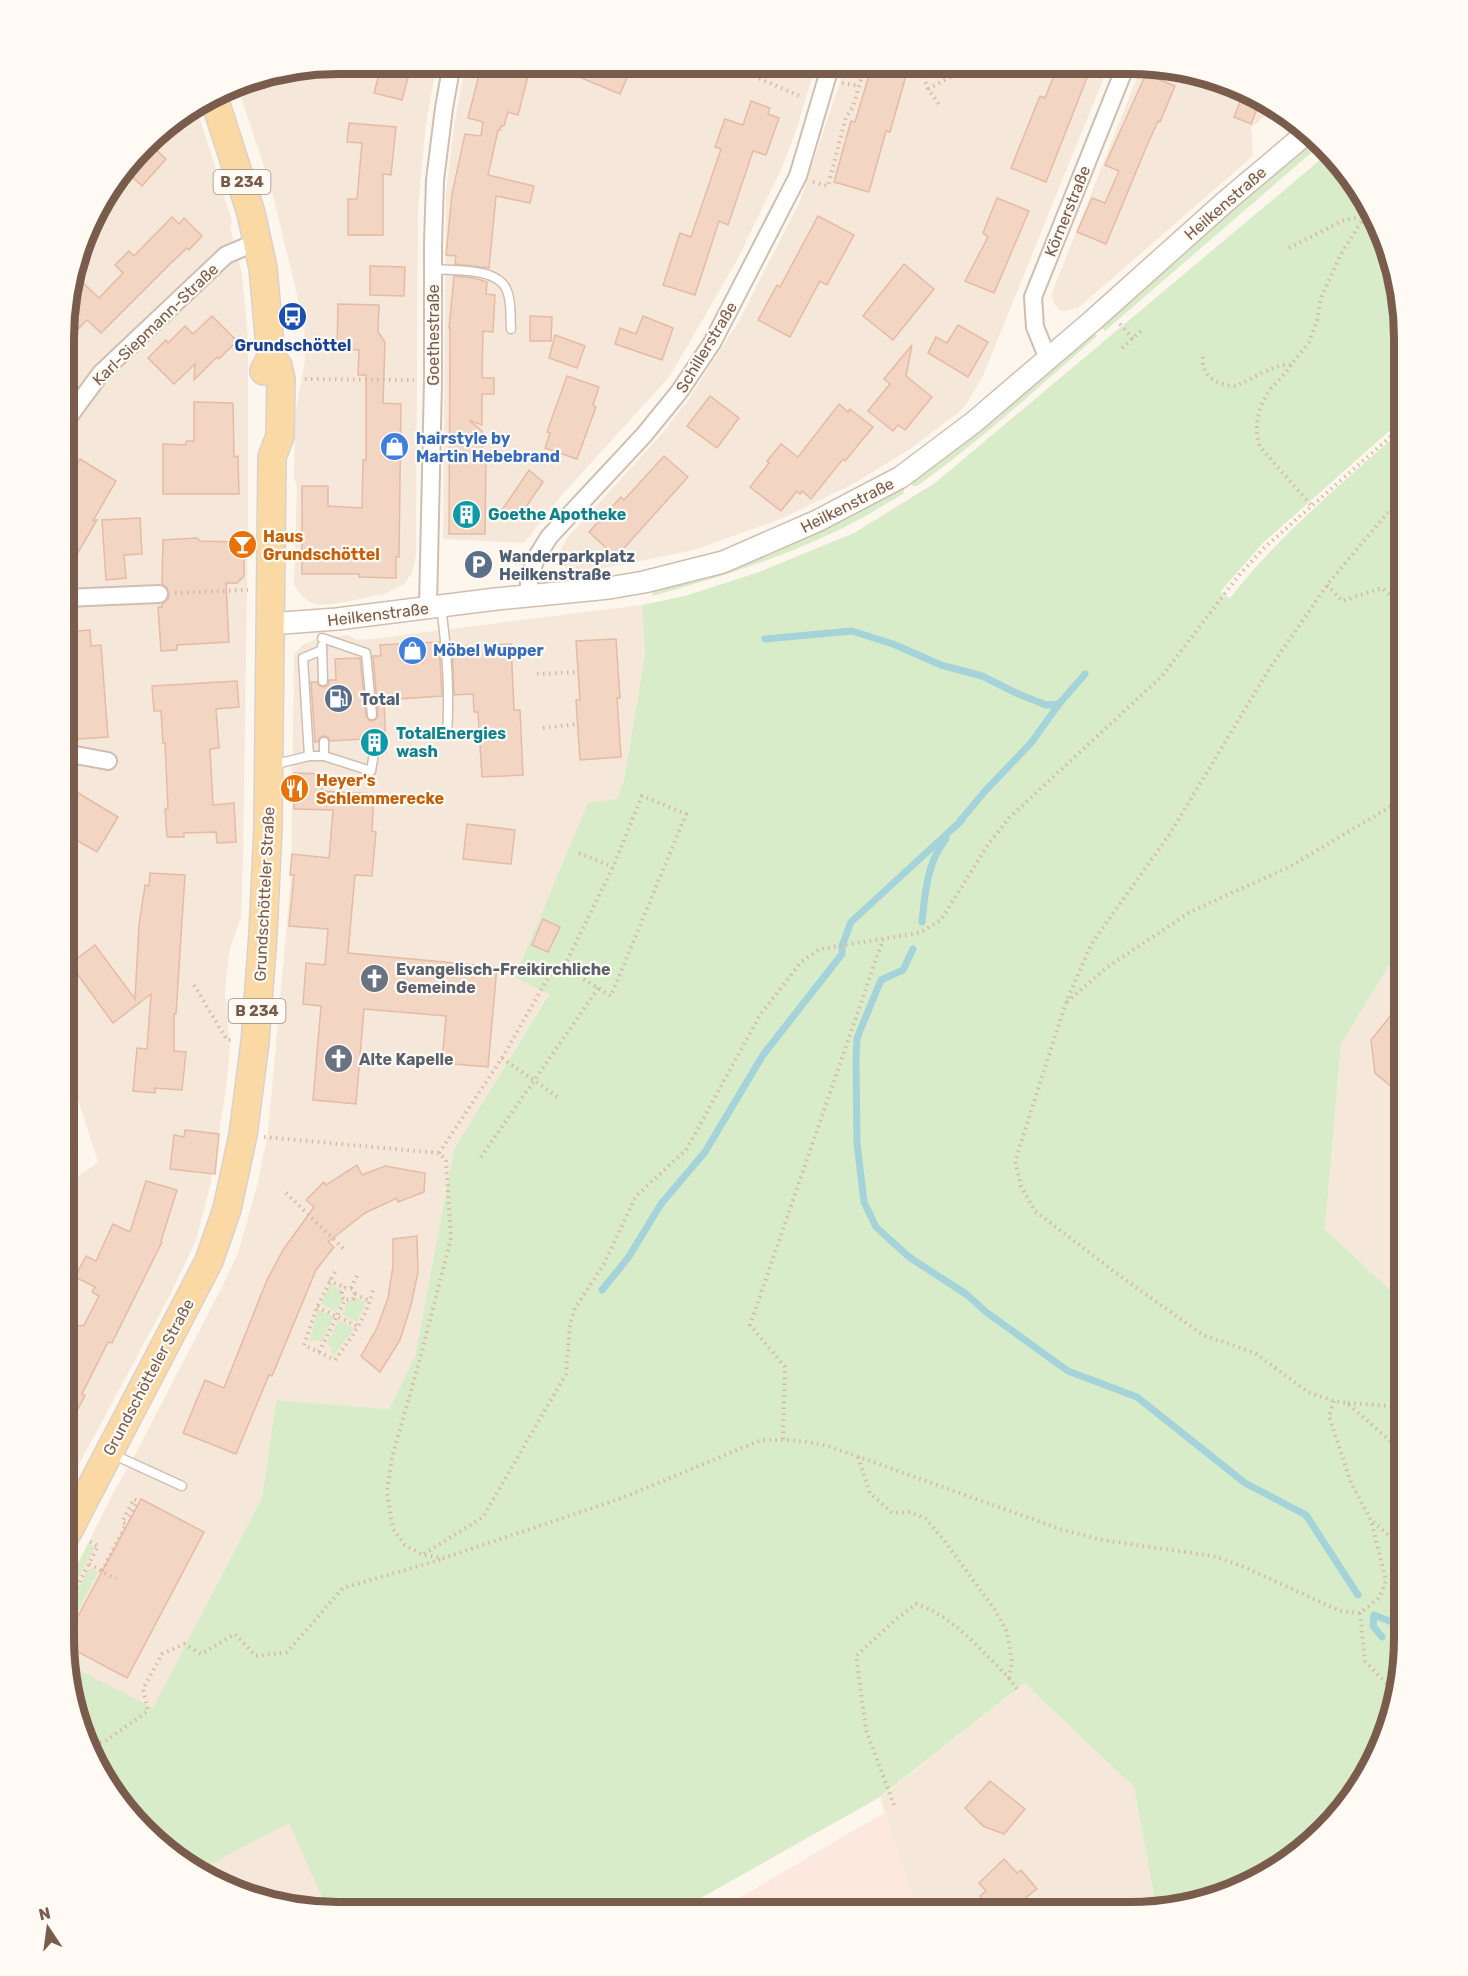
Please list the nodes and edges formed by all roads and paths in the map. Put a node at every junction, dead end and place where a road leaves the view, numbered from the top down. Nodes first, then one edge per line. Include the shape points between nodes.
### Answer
1 (450, 74) edge
2 (749, 74) edge
3 (828, 74) edge
4 (862, 74) edge
5 (923, 74) edge
6 (956, 74) edge
7 (1122, 74) edge
8 (928, 89) junction
9 (216, 104) edge
10 (820, 105) junction
11 (940, 106) dead end
12 (1302, 137) edge
13 (798, 176) junction
14 (1364, 215) edge
15 (1365, 218) edge
16 (258, 245) junction
17 (1289, 248) dead end
18 (433, 269) junction
19 (1128, 316) dead end
20 (1119, 324) junction
21 (511, 329) dead end
22 (1143, 329) dead end
23 (1111, 330) dead end
24 (1133, 339) junction
25 (1122, 348) dead end
26 (1203, 357) dead end
27 (1048, 359) junction
28 (1291, 365) junction
29 (276, 368) junction
30 (433, 380) junction
31 (74, 410) edge
32 (1394, 433) edge
33 (1394, 505) edge
34 (1312, 506) junction
35 (1327, 585) junction
36 (270, 589) junction
37 (159, 594) joint
38 (529, 596) junction
39 (74, 598) edge
40 (1394, 599) edge
41 (434, 606) junction
42 (270, 624) junction
43 (321, 629) junction
44 (322, 650) junction
45 (578, 672) dead end
46 (537, 674) dead end
47 (322, 681) dead end
48 (372, 715) dead end
49 (578, 724) dead end
50 (543, 728) dead end
51 (447, 735) dead end
52 (324, 742) dead end
53 (374, 753) dead end
54 (74, 755) edge
55 (309, 756) junction
56 (324, 756) junction
57 (108, 761) dead end
58 (269, 766) junction
59 (1394, 805) edge
60 (579, 853) dead end
61 (613, 867) junction
62 (883, 939) junction
63 (564, 967) junction
64 (194, 985) dead end
65 (599, 987) junction
66 (1065, 1005) junction
67 (255, 1042) junction
68 (502, 1058) junction
69 (534, 1080) junction
70 (559, 1098) dead end
71 (243, 1135) junction
72 (439, 1153) junction
73 (481, 1157) dead end
74 (286, 1193) dead end
75 (344, 1248) dead end
76 (335, 1272) dead end
77 (358, 1274) dead end
78 (329, 1280) junction
79 (348, 1288) junction
80 (373, 1290) dead end
81 (355, 1294) junction
82 (345, 1300) junction
83 (370, 1301) junction
84 (317, 1307) junction
85 (338, 1317) junction
86 (359, 1327) junction
87 (319, 1352) junction
88 (1334, 1401) junction
89 (1347, 1403) junction
90 (1394, 1406) edge
91 (783, 1439) junction
92 (1394, 1444) edge
93 (108, 1452) junction
94 (858, 1457) junction
95 (182, 1486) dead end
96 (74, 1519) edge
97 (130, 1521) dead end
98 (1371, 1521) junction
99 (1394, 1540) edge
100 (98, 1546) dead end
101 (423, 1555) junction
102 (444, 1558) junction
103 (89, 1564) junction
104 (102, 1571) junction
105 (116, 1579) dead end
106 (76, 1588) joint
107 (74, 1592) edge
108 (1360, 1613) junction
109 (1009, 1678) junction
110 (1390, 1687) edge
111 (1017, 1689) dead end
112 (96, 1742) edge
113 (894, 1805) dead end

1 - 18 street, Goethestraße via 435,180
2 - 10 path
3 - 10 street, Schillerstraße
4 - 13 path via 828,186
5 - 8 path
6 - 8 path
7 - 27 street, Körnerstraße via 1033,297 1035,327
8 - 11 path
9 - 16 main road, Grundschötteler Straße / B 234
10 - 13 street, Schillerstraße
12 - 27 street, Heilkenstraße
13 - 38 street, Schillerstraße via 712,343 644,435 549,537 536,558 529,579
14 - 17 path via 1342,221
15 - 28 path via 1341,254 1321,298 1309,342
16 - 29 main road, Grundschötteler Straße / B 234
16 - 31 street, Karl-Siepmann-Straße via 226,255 101,373
18 - 21 lane via 498,278 507,289
18 - 30 street, Goethestraße
19 - 20 path
20 - 23 path
20 - 24 path
22 - 24 path
24 - 25 path
26 - 28 path via 1209,376 1228,386 1246,382 1281,364
27 - 38 street, Heilkenstraße via 901,477 817,521 712,565 609,588
28 - 34 path via 1268,393 1258,416 1257,439
29 - 30 path
29 - 36 main road, Grundschötteler Straße / B 234 via 280,436 272,458
30 - 41 street, Goethestraße
32 - 34 path
33 - 35 path
34 - 62 path via 1239,575 1162,676 1009,818 941,920 919,933
35 - 40 path via 1342,601 1382,588
35 - 66 path via 1268,671 1169,835 1092,943
36 - 37 path
36 - 42 main road, Grundschötteler Straße / B 234
37 - 39 street
38 - 41 street, Heilkenstraße
41 - 43 street, Heilkenstraße
41 - 51 lane via 446,644
42 - 43 street, Heilkenstraße
42 - 58 main road, Grundschötteler Straße / B 234
43 - 44 lane
43 - 48 lane via 366,653
44 - 47 lane
44 - 55 lane via 303,658
45 - 46 path
49 - 50 path
52 - 56 lane
53 - 56 lane via 372,771
54 - 57 street
55 - 56 lane
55 - 58 lane
58 - 67 main road, Grundschötteler Straße / B 234
59 - 66 path via 1289,867 1190,912 1106,968
60 - 61 path
61 - 63 path
61 - 65 path via 642,796 686,814 611,996
62 - 91 path via 750,1325 785,1367
62 - 101 path via 820,949 801,962 760,1015 686,1150 636,1196 604,1264 575,1308 566,1374 483,1516
63 - 65 path
63 - 68 path via 552,971
64 - 67 path via 227,1040
65 - 69 path
66 - 88 path via 1015,1161 1021,1186 1035,1212 1203,1335 1255,1353 1308,1392
67 - 71 main road, Grundschötteler Straße / B 234
68 - 69 path
68 - 72 path
69 - 70 path
69 - 73 path
71 - 72 path
71 - 93 main road, Grundschötteler Straße / B 234 via 227,1209 209,1261
72 - 101 path via 446,1160 451,1238 392,1457 387,1492 393,1529 405,1545
74 - 75 path
76 - 78 path
77 - 79 path
78 - 79 path
78 - 84 path
79 - 81 path
79 - 82 path via 342,1294
80 - 83 path
81 - 82 path via 351,1301
81 - 83 path
82 - 85 path
83 - 86 path
84 - 85 path
84 - 87 path via 304,1344
85 - 86 path
85 - 87 path
86 - 87 path via 335,1360
88 - 89 path
88 - 98 path via 1329,1416 1352,1483
89 - 90 path
89 - 92 path
91 - 94 path via 828,1446
91 - 102 path via 761,1440 622,1498
93 - 95 lane
93 - 96 main road, Grundschötteler Straße / B 234
94 - 108 path via 1063,1530 1102,1540 1213,1556 1340,1611
94 - 109 path via 870,1493 892,1513 910,1512 926,1519 995,1610 1007,1632 1012,1662
97 - 104 path via 138,1501 134,1499
98 - 99 path
98 - 108 path via 1386,1581 1379,1598
100 - 103 path
101 - 102 path
102 - 112 path via 343,1588 287,1652 256,1656 235,1635 201,1654 184,1644 162,1654 142,1689 148,1711 104,1742
103 - 104 path
103 - 106 path
104 - 105 path
106 - 107 path
108 - 110 path via 1365,1661
109 - 111 path
109 - 113 path via 971,1639 930,1608 916,1604 856,1656 866,1730

